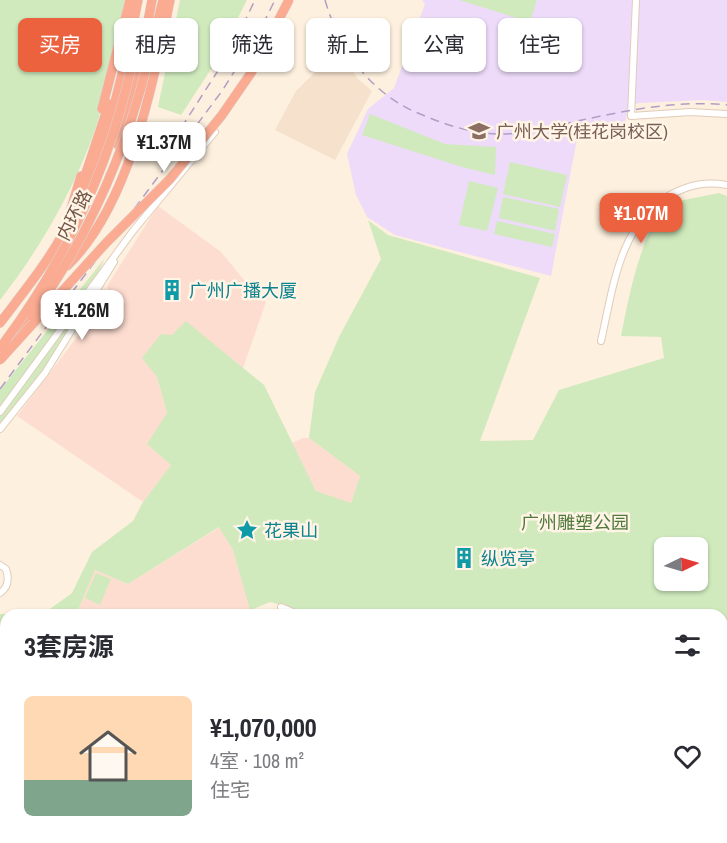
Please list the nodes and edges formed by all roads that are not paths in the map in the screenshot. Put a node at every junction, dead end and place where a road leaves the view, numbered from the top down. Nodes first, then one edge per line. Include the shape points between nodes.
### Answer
1 (130, 0) edge
2 (136, 0) edge
3 (143, 0) edge
4 (152, 0) edge
5 (161, 0) edge
6 (170, 0) edge
7 (289, 0) edge
8 (636, 0) edge
9 (727, 114) edge
10 (215, 132) dead end
11 (727, 185) edge
12 (133, 231) junction
13 (63, 234) junction
14 (87, 243) junction
15 (47, 282) junction
16 (24, 318) junction
17 (0, 323) edge
18 (0, 341) edge
19 (601, 341) dead end
20 (0, 348) edge
21 (0, 354) edge
22 (0, 359) edge
23 (0, 412) edge
24 (0, 429) edge
25 (0, 565) edge
26 (0, 592) edge
27 (281, 607) dead end
28 (286, 609) edge

1 - 13 highway via 105,100
2 - 13 highway via 102,124
2 - 13 highway via 106,136
3 - 20 highway, 内环路, bridge via 122,109 91,197 43,287
4 - 15 highway via 133,95 110,170 82,229
5 - 22 highway, 内环路, bridge via 129,128 103,197 55,284
6 - 14 highway via 139,131 108,206
7 - 22 highway, bridge via 250,73 222,115 170,179
8 - 9 street via 631,116
10 - 12 street
11 - 19 street via 693,184 641,216 613,282
12 - 23 street
12 - 24 street via 72,334
13 - 17 highway
14 - 15 highway
14 - 16 highway
15 - 16 highway
16 - 18 highway
16 - 21 highway
25 - 26 street via 6,569 8,578
27 - 28 street

